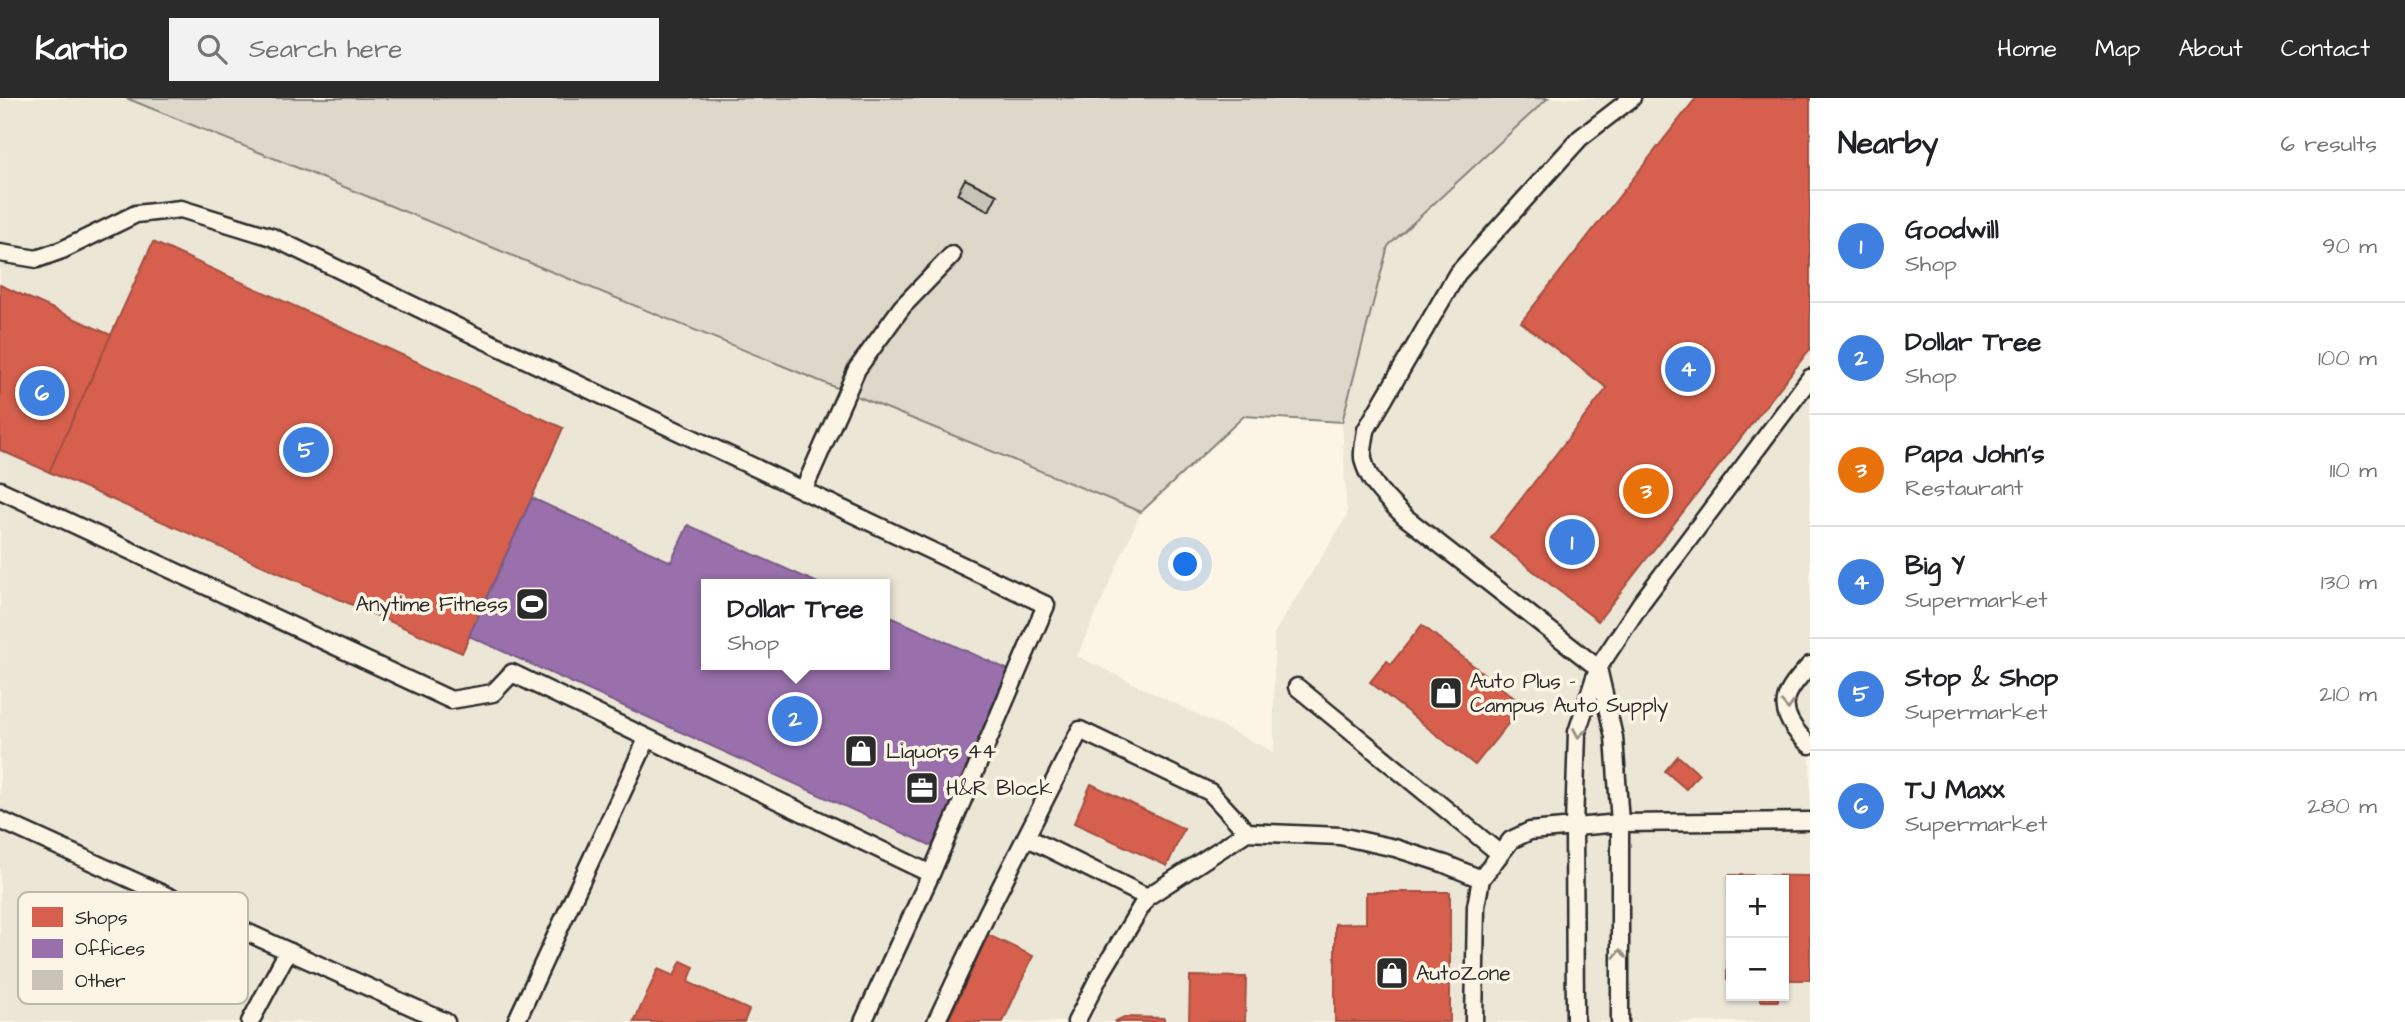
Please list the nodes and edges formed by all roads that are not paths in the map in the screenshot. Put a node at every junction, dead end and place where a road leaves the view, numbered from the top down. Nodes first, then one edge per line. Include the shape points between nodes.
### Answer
1 (1632, 98) edge
2 (0, 253) edge
3 (952, 255) dead end
4 (1810, 378) edge
5 (0, 490) edge
6 (803, 491) junction
7 (1810, 665) edge
8 (1598, 668) junction
9 (1297, 687) dead end
10 (647, 739) junction
11 (1810, 746) edge
12 (0, 820) edge
13 (1810, 821) edge
14 (1620, 823) junction
15 (1574, 826) junction
16 (1247, 832) junction
17 (1026, 837) junction
18 (1499, 853) junction
19 (931, 874) junction
20 (1481, 879) junction
21 (158, 892) edge
22 (1147, 897) junction
23 (248, 933) edge
24 (288, 951) junction
25 (250, 1022) edge
26 (446, 1022) edge
27 (516, 1022) edge
28 (863, 1022) edge
29 (936, 1022) edge
30 (1076, 1022) edge
31 (1474, 1022) edge
32 (1575, 1022) edge
33 (1620, 1022) edge

1 - 8 lane via 1580,138 1457,274 1366,430 1363,458 1373,482 1405,517
2 - 6 lane via 37,259 136,214 181,209 272,237
3 - 6 lane via 902,307 856,369
4 - 8 lane
5 - 10 lane via 452,700 493,693 512,673
6 - 19 lane via 1046,605
7 -> 11 lane via 1787,693 1786,710 1794,731
8 - 14 lane via 1614,737
8 -> 15 lane via 1577,732
9 - 18 lane
10 - 19 lane
10 - 27 lane
12 - 21 lane
13 - 14 lane
14 - 15 lane
33 -> 14 lane
15 - 18 lane via 1530,831 1511,839
15 - 32 lane
16 - 17 lane via 1210,792 1080,730
16 - 20 lane via 1340,836 1395,848
16 - 22 lane
17 - 22 lane
17 - 29 lane
18 - 20 lane
19 - 28 lane
20 - 31 lane via 1476,906
22 - 30 lane
23 - 24 lane
24 - 25 lane
24 - 26 lane

